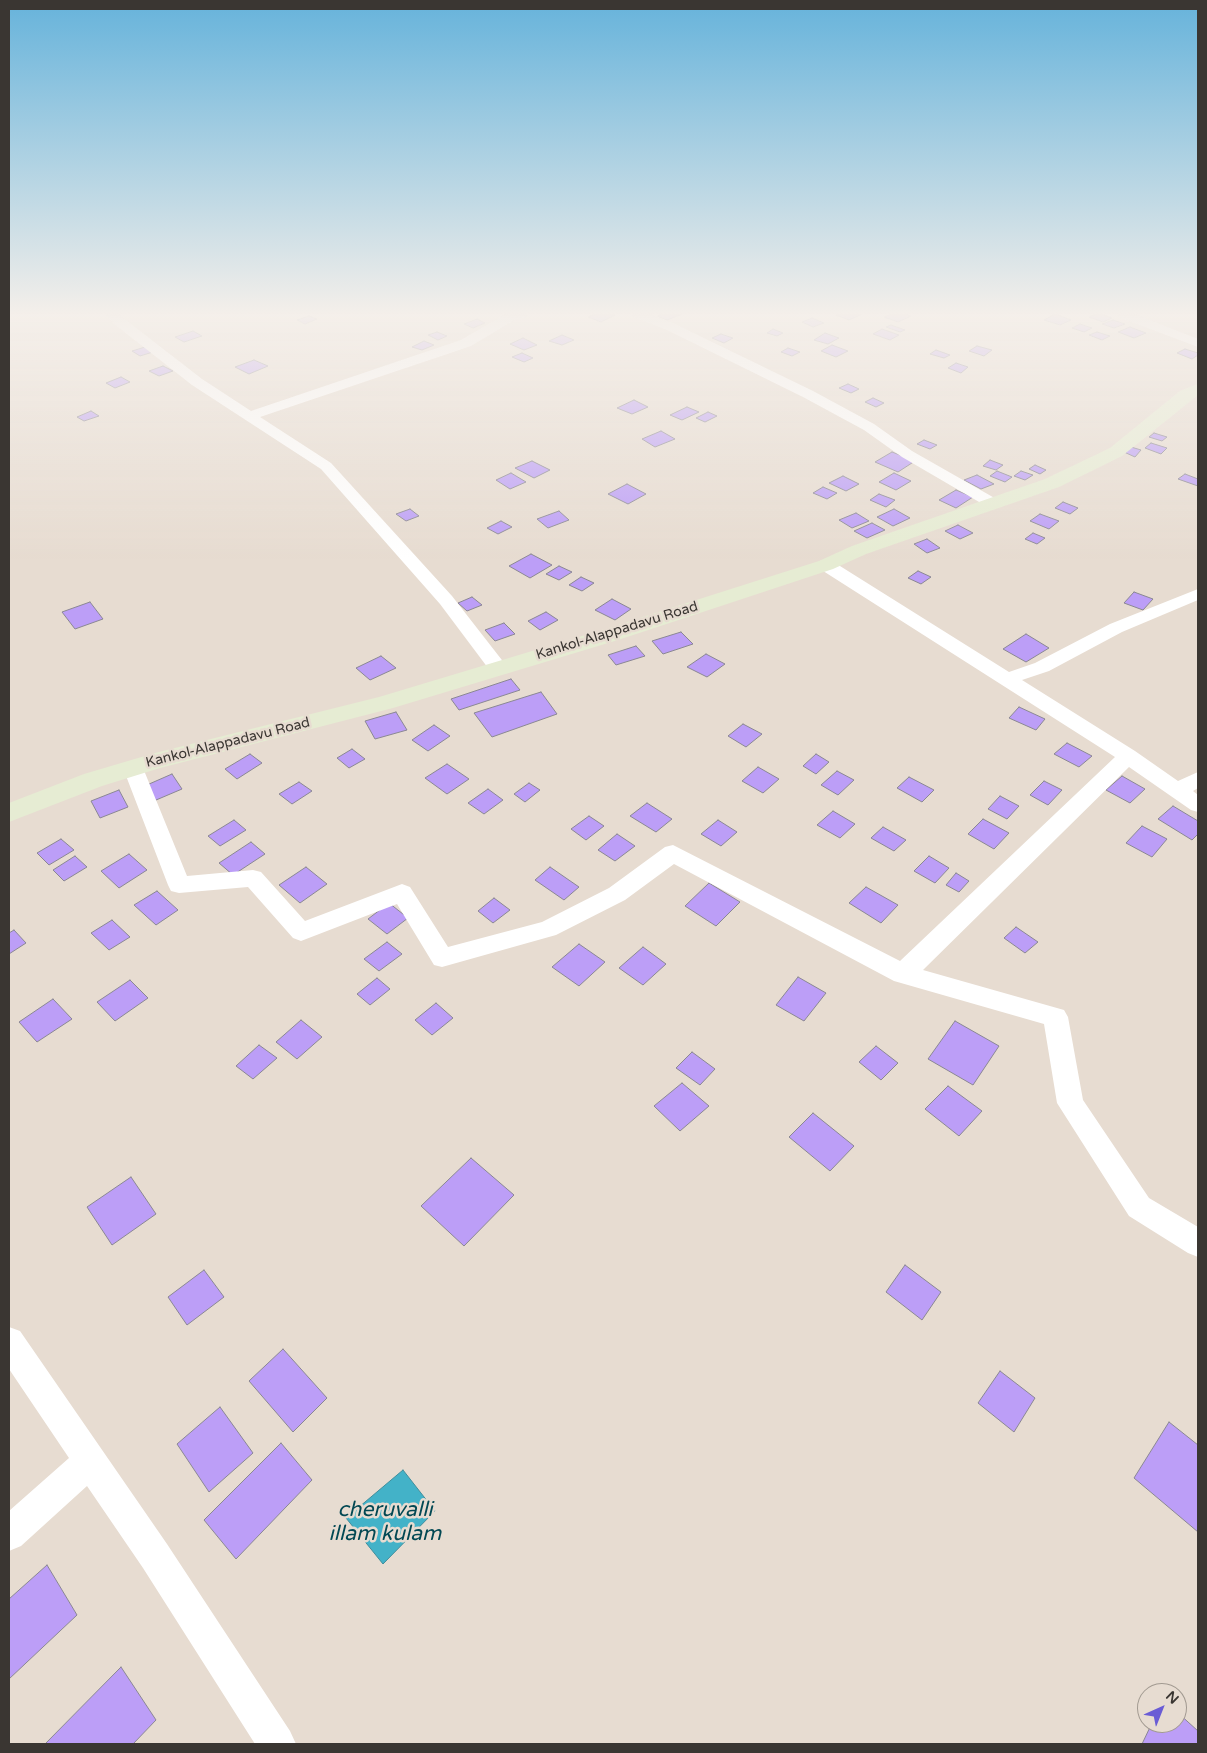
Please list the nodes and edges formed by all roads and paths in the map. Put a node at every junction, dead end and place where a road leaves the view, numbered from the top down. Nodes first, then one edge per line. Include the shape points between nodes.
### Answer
1 (218, 396) edge
2 (310, 396) edge
3 (811, 396) edge
4 (1185, 396) edge
5 (249, 416) junction
6 (992, 502) junction
7 (826, 565) junction
8 (1198, 594) edge
9 (498, 668) junction
10 (1007, 680) junction
11 (1128, 756) junction
12 (133, 768) junction
13 (1198, 778) edge
14 (1177, 790) junction
15 (1198, 805) edge
16 (9, 813) edge
17 (904, 974) junction
18 (1198, 1243) edge
19 (9, 1342) edge
20 (90, 1461) junction
21 (9, 1534) edge
22 (277, 1744) edge

1 - 5 street
2 - 5 street
3 - 6 street
4 - 6 main road, Kankol-Alappadavu Road via 1116,452 1052,483
5 - 9 street via 326,466 446,600
6 - 7 main road, Kankol-Alappadavu Road
7 - 9 main road, Kankol-Alappadavu Road
7 - 10 street
8 - 10 street via 1116,628 1042,667
9 - 12 main road, Kankol-Alappadavu Road via 384,703
10 - 11 street
11 - 14 street
11 - 17 street
12 - 16 main road, Kankol-Alappadavu Road
12 - 17 street via 179,885 253,878 301,932 402,893 442,958 548,929 617,894 673,853
13 - 14 street
14 - 15 street
17 - 18 street via 1055,1016 1070,1103 1139,1207
19 - 20 street
20 - 21 street
20 - 22 street

